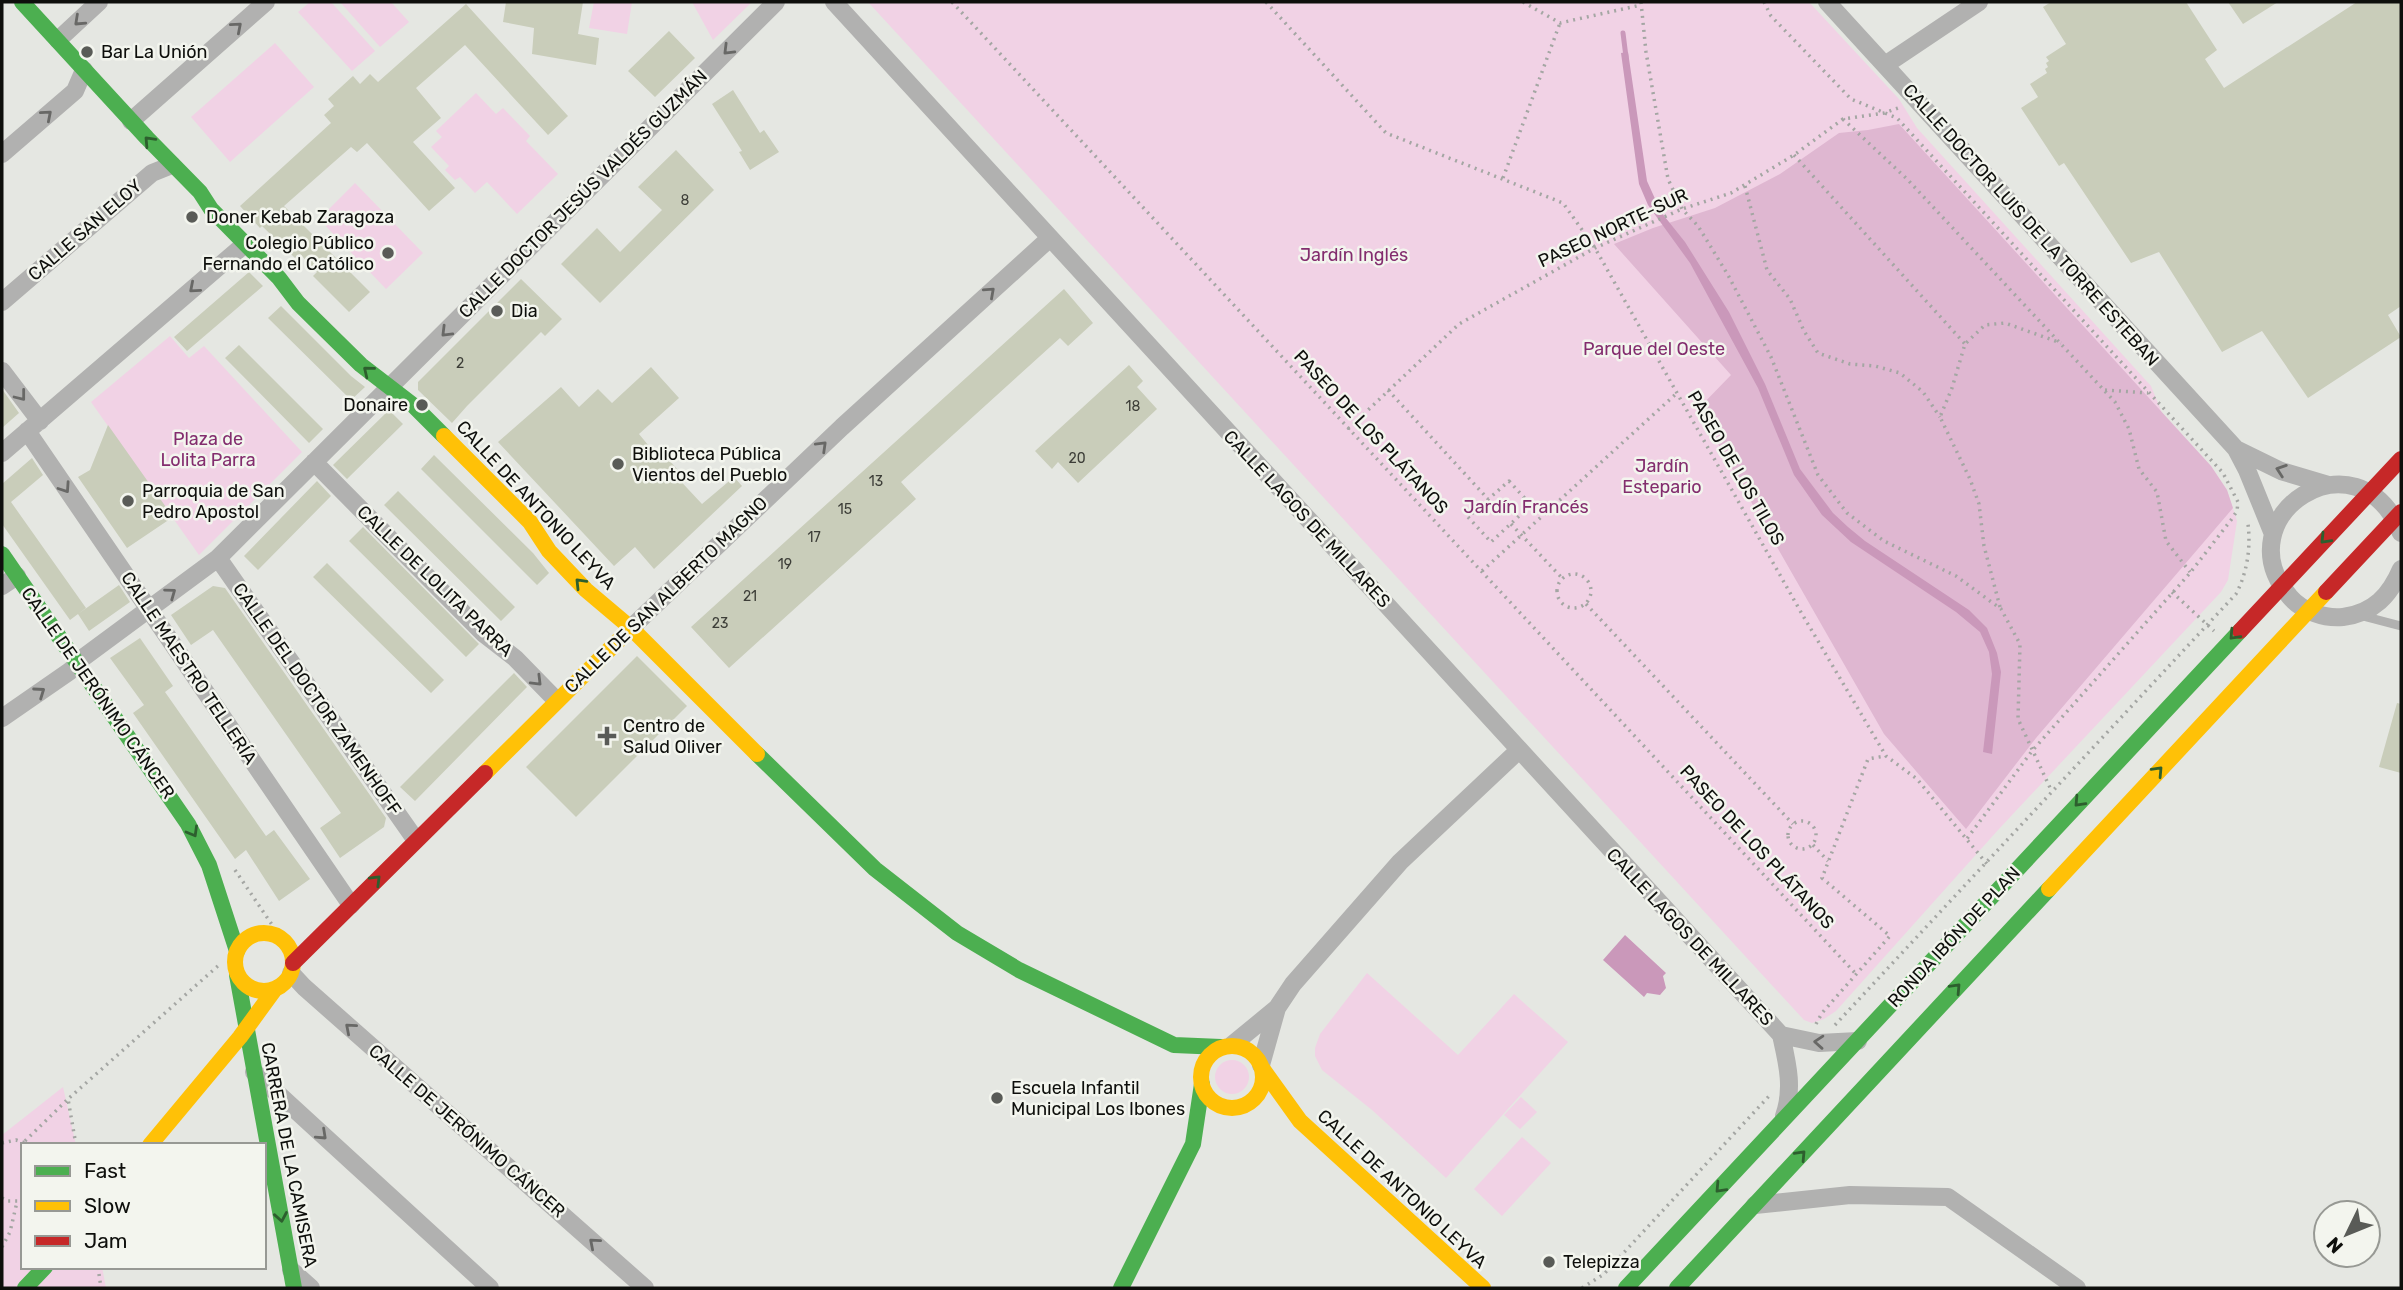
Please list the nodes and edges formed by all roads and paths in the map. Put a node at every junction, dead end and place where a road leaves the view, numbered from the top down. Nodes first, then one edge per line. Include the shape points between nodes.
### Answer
1 (22, 2) edge
2 (99, 2) edge
3 (266, 2) edge
4 (776, 2) edge
5 (834, 2) edge
6 (952, 2) edge
7 (1266, 2) edge
8 (1524, 2) edge
9 (1764, 2) edge
10 (1826, 2) edge
11 (1979, 2) edge
12 (1641, 4) edge
13 (1560, 23) junction
14 (58, 40) junction
15 (1885, 65) junction
16 (84, 70) junction
17 (1917, 100) junction
18 (1884, 113) junction
19 (1843, 119) junction
20 (131, 121) junction
21 (2, 154) edge
22 (1794, 155) junction
23 (172, 164) junction
24 (1503, 179) junction
25 (1745, 185) junction
26 (1682, 209) junction
27 (1049, 239) junction
28 (245, 244) junction
29 (1595, 248) junction
30 (2, 302) edge
31 (1965, 344) junction
32 (2063, 344) junction
33 (2, 372) edge
34 (391, 388) junction
35 (1388, 390) junction
36 (2105, 390) junction
37 (1677, 393) junction
38 (2148, 393) junction
39 (1940, 417) junction
40 (33, 426) junction
41 (1348, 429) junction
42 (2236, 449) junction
43 (2, 453) edge
44 (2401, 458) edge
45 (314, 462) junction
46 (2328, 485) junction
47 (2370, 493) junction
48 (1488, 499) junction
49 (2238, 502) junction
50 (2246, 510) dead end
51 (2248, 520) dead end
52 (2399, 521) edge
53 (1511, 524) junction
54 (2273, 534) junction
55 (1521, 535) junction
56 (2, 554) edge
57 (218, 558) junction
58 (2401, 569) edge
59 (1481, 571) junction
60 (2190, 573) junction
61 (17, 576) junction
62 (1562, 579) junction
63 (2, 586) edge
64 (2281, 586) junction
65 (2172, 592) junction
66 (1586, 604) junction
67 (2001, 609) junction
68 (149, 610) junction
69 (2308, 610) junction
70 (2357, 614) junction
71 (2207, 624) junction
72 (2401, 626) edge
73 (631, 628) junction
74 (78, 664) junction
75 (556, 699) junction
76 (2, 718) edge
77 (1519, 750) junction
78 (2032, 751) junction
79 (1886, 756) junction
80 (1793, 824) junction
81 (415, 839) junction
82 (1966, 840) junction
83 (1812, 844) junction
84 (1828, 861) junction
85 (230, 864) dead end
86 (1987, 864) dead end
87 (351, 905) junction
88 (283, 941) junction
89 (237, 953) junction
90 (292, 968) junction
91 (1856, 974) junction
92 (237, 975) junction
93 (275, 989) junction
94 (1277, 1008) junction
95 (246, 1030) junction
96 (1781, 1035) junction
97 (1858, 1041) junction
98 (1807, 1042) junction
99 (1174, 1045) junction
100 (1226, 1046) junction
101 (217, 1065) junction
102 (1261, 1066) junction
103 (254, 1072) junction
104 (1201, 1081) junction
105 (68, 1099) junction
106 (1241, 1106) junction
107 (1783, 1120) junction
108 (1300, 1121) junction
109 (25, 1141) junction
110 (2, 1143) edge
111 (28, 1143) edge
112 (76, 1143) edge
113 (152, 1143) edge
114 (1193, 1144) junction
115 (2, 1198) edge
116 (20, 1202) edge
117 (1755, 1205) junction
118 (2, 1247) edge
119 (43, 1269) edge
120 (98, 1269) edge
121 (291, 1270) junction
122 (1481, 1287) edge
123 (25, 1288) edge
124 (102, 1288) edge
125 (294, 1288) edge
126 (311, 1288) edge
127 (490, 1288) edge
128 (645, 1288) edge
129 (1121, 1288) edge
130 (1626, 1288) edge
131 (1677, 1288) edge
132 (2077, 1288) edge

1 - 14 street, CALLE DE ANTONIO LEYVA
2 -> 14 street
20 -> 3 street
4 -> 34 street, CALLE DOCTOR JESÚS VALDÉS GUZMÁN
5 - 27 street, CALLE LAGOS DE MILLARES
6 - 41 path, PASEO DE LOS PLÁTANOS
7 - 24 path, PASEO DE LOS TILOS via 1386,133
8 - 13 path
9 - 18 path via 1771,16 1851,99
10 - 15 street, CALLE DOCTOR LUIS DE LA TORRE ESTEBAN
11 - 15 street
12 - 13 path
12 - 26 path via 1668,179
13 - 24 path
14 - 16 street, CALLE DE ANTONIO LEYVA
15 - 17 street, CALLE DOCTOR LUIS DE LA TORRE ESTEBAN
16 - 20 street, CALLE DE ANTONIO LEYVA
21 -> 16 street via 75,91
17 - 18 path, PASEO NORTE-SUR
17 - 42 street, CALLE DOCTOR LUIS DE LA TORRE ESTEBAN
18 - 19 path, PASEO NORTE-SUR
18 - 38 path via 1897,118
19 - 22 path, PASEO NORTE-SUR
19 - 32 path via 1907,179
23 -> 20 street, CALLE DE ANTONIO LEYVA
22 - 25 path, PASEO NORTE-SUR
22 - 31 path
23 - 28 street, CALLE DE ANTONIO LEYVA
23 - 30 street, CALLE SAN ELOY via 152,173
24 - 29 path, PASEO DE LOS TILOS via 1563,203
25 - 26 path, PASEO NORTE-SUR
25 - 39 path via 1767,270 1790,299 1818,353 1900,373 1923,392
26 - 29 path, PASEO NORTE-SUR
26 - 67 path via 1728,275 1771,357 1818,475 1847,513 1884,541 1956,576
73 -> 27 street, CALLE DE SAN ALBERTO MAGNO
27 - 77 street, CALLE LAGOS DE MILLARES
34 -> 28 street, CALLE DE ANTONIO LEYVA via 298,303
28 -> 40 street
29 - 35 path, PASEO NORTE-SUR via 1459,324
29 - 37 path, PASEO DE LOS TILOS
31 - 32 path via 1985,325 2006,323
31 - 39 path
32 - 36 path
33 -> 40 street, CALLE MAESTRO TELLERÍA
34 - 45 street, CALLE DOCTOR JESÚS VALDÉS GUZMÁN
73 -> 34 street, CALLE DE ANTONIO LEYVA via 586,590 549,551 530,522
35 - 41 path, PASEO NORTE-SUR
35 - 48 path
36 - 38 path
36 - 60 path via 2129,429 2139,469 2157,492 2166,541
37 - 55 path
37 - 79 path, PASEO DE LOS TILOS
38 - 49 path via 2223,473
39 - 67 path via 1979,505 1984,546
40 - 43 street
40 -> 68 street, CALLE MAESTRO TELLERÍA
41 - 59 path, PASEO DE LOS PLÁTANOS
46 -> 42 street via 2281,471
42 - 54 street
44 - 47 street, RONDA IBÓN DE PLAN
45 - 57 street, CALLE DOCTOR JESÚS VALDÉS GUZMÁN
45 -> 75 street, CALLE DE LOLITA PARRA via 484,634
46 - 47 street via 2343,484
46 - 54 street via 2298,497 2282,513
47 - 52 street, RONDA IBÓN DE PLAN
47 -> 64 street, RONDA IBÓN DE PLAN
48 - 53 path via 1468,517 1491,542
48 - 53 path via 1509,481 1531,505
49 - 50 path
49 - 60 path via 2231,520
51 - 71 path via 2242,582
52 - 69 street, RONDA IBÓN DE PLAN
53 - 55 path
54 - 64 street via 2272,562
55 - 59 path
55 - 62 path
56 - 61 street, CALLE DE JERÓNIMO CÁNCER
68 -> 57 street, CALLE DOCTOR JESÚS VALDÉS GUZMÁN
57 - 81 street, CALLE DEL DOCTOR ZAMENHOFF
58 - 70 street via 2393,588 2377,604
59 - 91 path, PASEO DE LOS PLÁTANOS
60 - 65 path
61 - 63 street
61 - 74 street, CALLE DE JERÓNIMO CÁNCER
62 - 66 path via 1557,589 1564,605
62 - 66 path via 1572,573 1587,579 1592,589
64 - 69 street
64 -> 97 street, RONDA IBÓN DE PLAN
65 - 71 path
65 - 78 path
66 - 80 path
67 - 78 path via 2020,644 2018,719
68 - 74 street, CALLE DOCTOR JESÚS VALDÉS GUZMÁN
68 - 87 street, CALLE MAESTRO TELLERÍA
69 - 70 street via 2324,616
117 -> 69 street, RONDA IBÓN DE PLAN
70 - 72 lane
71 - 78 path via 2052,792
73 - 75 street, CALLE DE SAN ALBERTO MAGNO
73 - 99 street, CALLE DE ANTONIO LEYVA via 842,838 914,901 1019,970
76 -> 74 street, CALLE DOCTOR JESÚS VALDÉS GUZMÁN
74 -> 89 street, CALLE DE JERÓNIMO CÁNCER via 200,844
75 - 81 street, CALLE DE SAN ALBERTO MAGNO
77 - 94 street via 1400,862
77 - 96 street, CALLE LAGOS DE MILLARES
78 - 82 path
79 - 82 path, PASEO DE LOS TILOS via 1917,779
79 - 84 path via 1868,759
80 - 83 path via 1811,824 1816,836
80 - 83 path via 1789,832 1792,844 1804,848
87 -> 81 street, CALLE DE SAN ALBERTO MAGNO
82 - 86 path, PASEO DE LOS TILOS
83 - 84 path
84 - 91 path via 1822,878 1890,936
85 - 88 path
87 - 90 street, CALLE DE SAN ALBERTO MAGNO
88 - 89 street via 271,934 253,935
88 - 90 street via 291,952
89 - 92 street
89 - 105 path via 215,967
90 - 93 street
128 -> 90 street, CALLE DE JERÓNIMO CÁNCER via 304,987
91 - 98 path via 1822,1013
92 - 93 street via 255,990
92 - 95 street, CARRERA DE LA CAMISERA
93 - 95 street, CARRERA DE LA CAMISERA
94 - 100 street
94 - 102 street
95 - 101 street
95 - 103 street, CARRERA DE LA CAMISERA
96 - 98 street, CALLE LAGOS DE MILLARES
96 - 107 street, CALLE LAGOS DE MILLARES via 1790,1092
97 -> 98 street, CALLE LAGOS DE MILLARES
97 - 107 street, RONDA IBÓN DE PLAN
99 - 100 street, CALLE DE ANTONIO LEYVA
99 - 104 street, CALLE DE ANTONIO LEYVA
100 - 102 street via 1249,1051
100 - 104 street via 1206,1059
101 - 103 street via 237,1065
101 - 113 street
102 - 106 street via 1261,1088
102 - 108 street, CALLE DE ANTONIO LEYVA
103 -> 121 street, CARRERA DE LA CAMISERA
103 -> 127 street
104 - 106 street via 1205,1093 1218,1104
104 - 114 street
105 - 109 path
105 - 112 path
106 - 108 street, CALLE DE ANTONIO LEYVA
106 - 114 street
107 -> 130 street, RONDA IBÓN DE PLAN
108 - 122 street, CALLE DE ANTONIO LEYVA
109 - 110 path
109 - 111 path
114 - 129 street
115 - 116 path
116 - 118 path
117 - 131 street, RONDA IBÓN DE PLAN
117 - 132 street via 1850,1195 1948,1197
119 - 123 street
120 - 124 path
121 - 125 street, CARRERA DE LA CAMISERA
121 - 126 street

